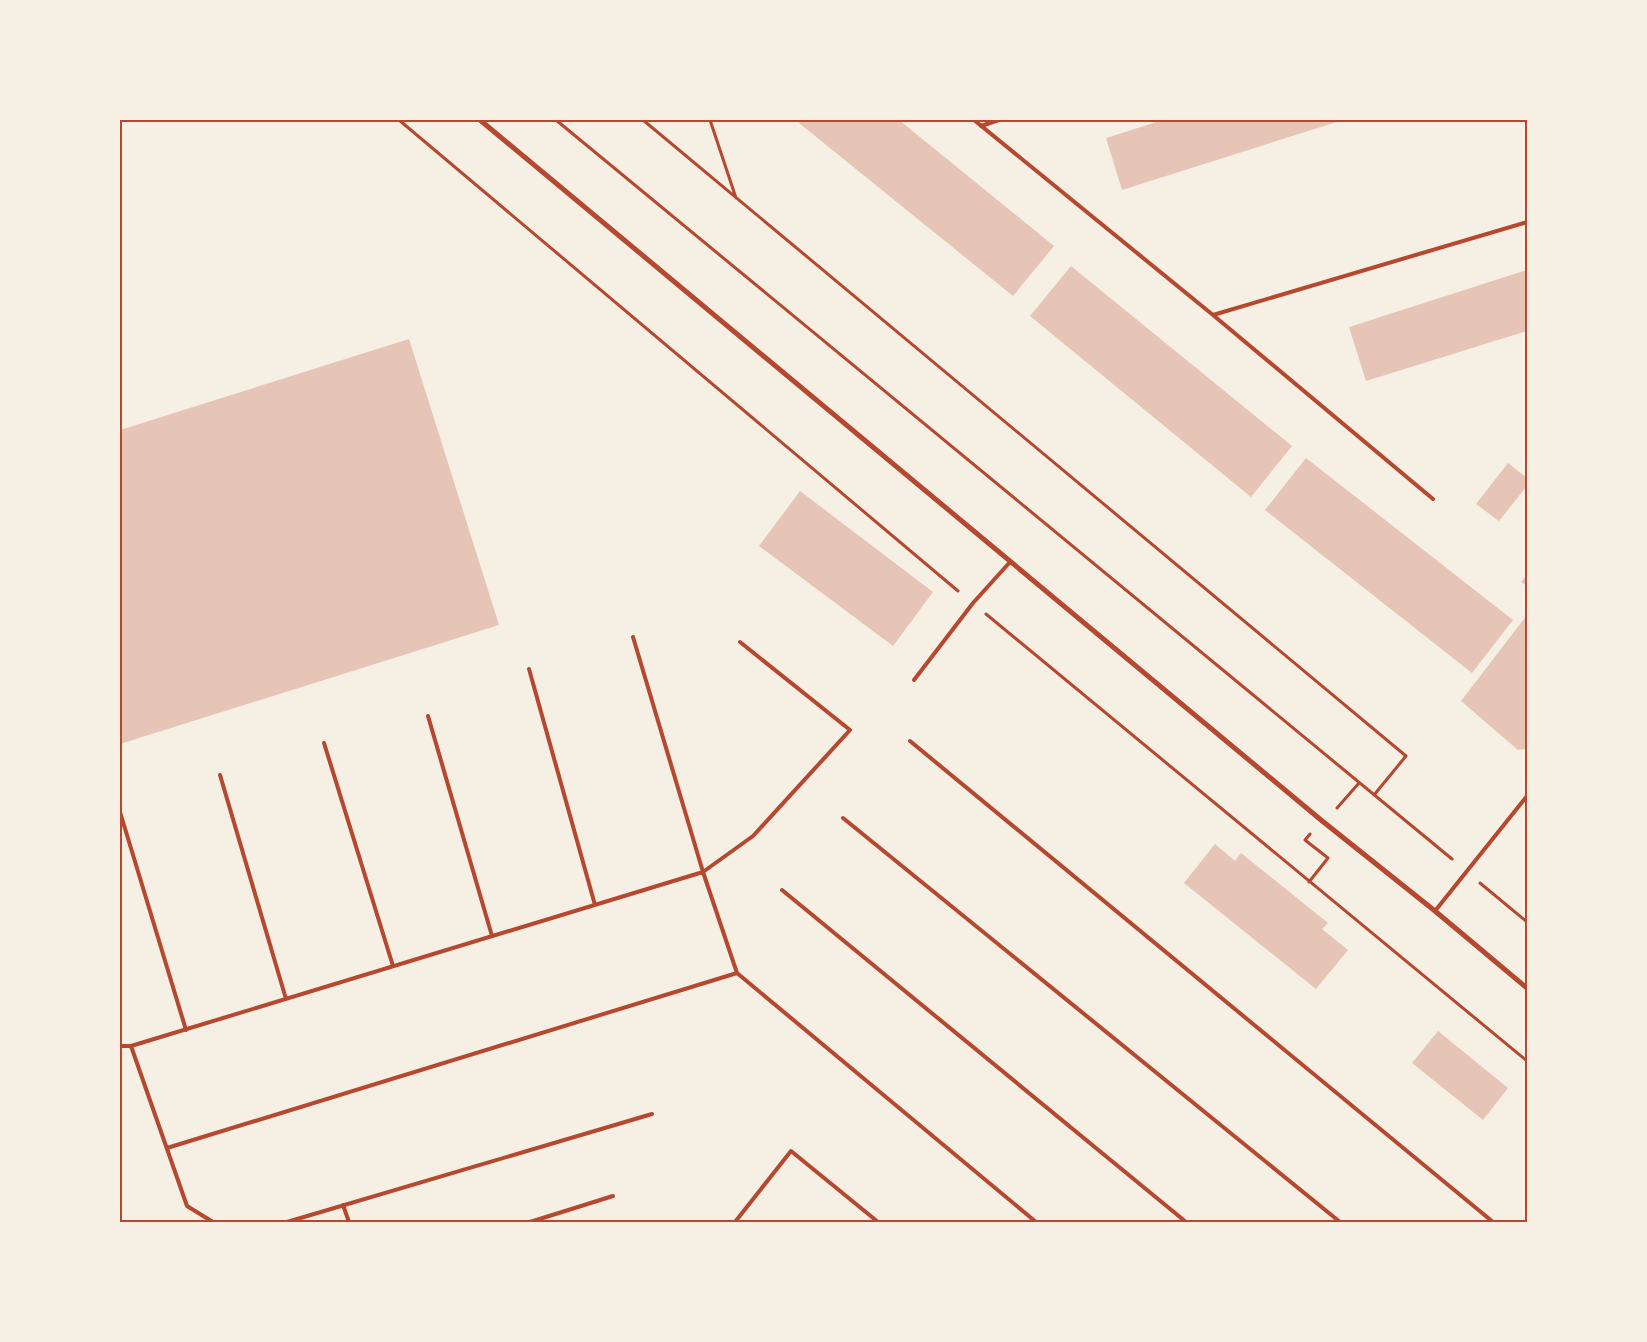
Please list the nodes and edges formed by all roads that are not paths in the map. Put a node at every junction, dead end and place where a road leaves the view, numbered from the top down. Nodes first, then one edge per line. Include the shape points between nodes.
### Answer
1 (480, 120) edge
2 (974, 120) edge
3 (999, 120) edge
4 (981, 126) junction
5 (1527, 222) edge
6 (1213, 315) junction
7 (1433, 499) dead end
8 (1010, 562) junction
9 (633, 637) dead end
10 (740, 642) dead end
11 (529, 669) dead end
12 (914, 680) dead end
13 (428, 716) dead end
14 (910, 740) dead end
15 (324, 743) dead end
16 (220, 775) dead end
17 (1527, 796) edge
18 (120, 812) edge
19 (843, 818) dead end
20 (703, 872) junction
21 (782, 890) dead end
22 (595, 905) junction
23 (1435, 911) junction
24 (492, 936) junction
25 (393, 966) junction
26 (737, 972) junction
27 (1527, 988) edge
28 (286, 999) junction
29 (186, 1030) junction
30 (120, 1046) edge
31 (131, 1046) junction
32 (652, 1114) dead end
33 (167, 1148) junction
34 (613, 1196) dead end
35 (344, 1205) junction
36 (213, 1222) edge
37 (287, 1222) edge
38 (349, 1222) edge
39 (530, 1222) edge
40 (735, 1222) edge
41 (878, 1222) edge
42 (1036, 1222) edge
43 (1186, 1222) edge
44 (1340, 1222) edge
45 (1493, 1222) edge

1 - 8 street
2 - 4 lane
3 - 4 lane
4 - 6 lane
5 - 6 lane
6 - 7 lane
8 - 12 lane via 973,603
8 - 23 street
9 - 20 lane
10 - 20 lane via 850,730 753,836
11 - 22 lane
13 - 24 lane
14 - 45 lane
15 - 25 lane
16 - 28 lane
17 - 23 lane
18 - 29 lane
19 - 44 lane
20 - 22 lane
20 - 26 lane
21 - 43 lane
22 - 24 lane
23 - 27 street
24 - 25 lane
25 - 28 lane
26 - 33 lane
26 - 42 lane
28 - 29 lane
29 - 31 lane
30 - 31 lane
31 - 33 lane
32 - 35 lane
33 - 36 lane via 187,1206
34 - 39 lane
35 - 37 lane
35 - 38 lane
40 - 41 lane via 791,1151

